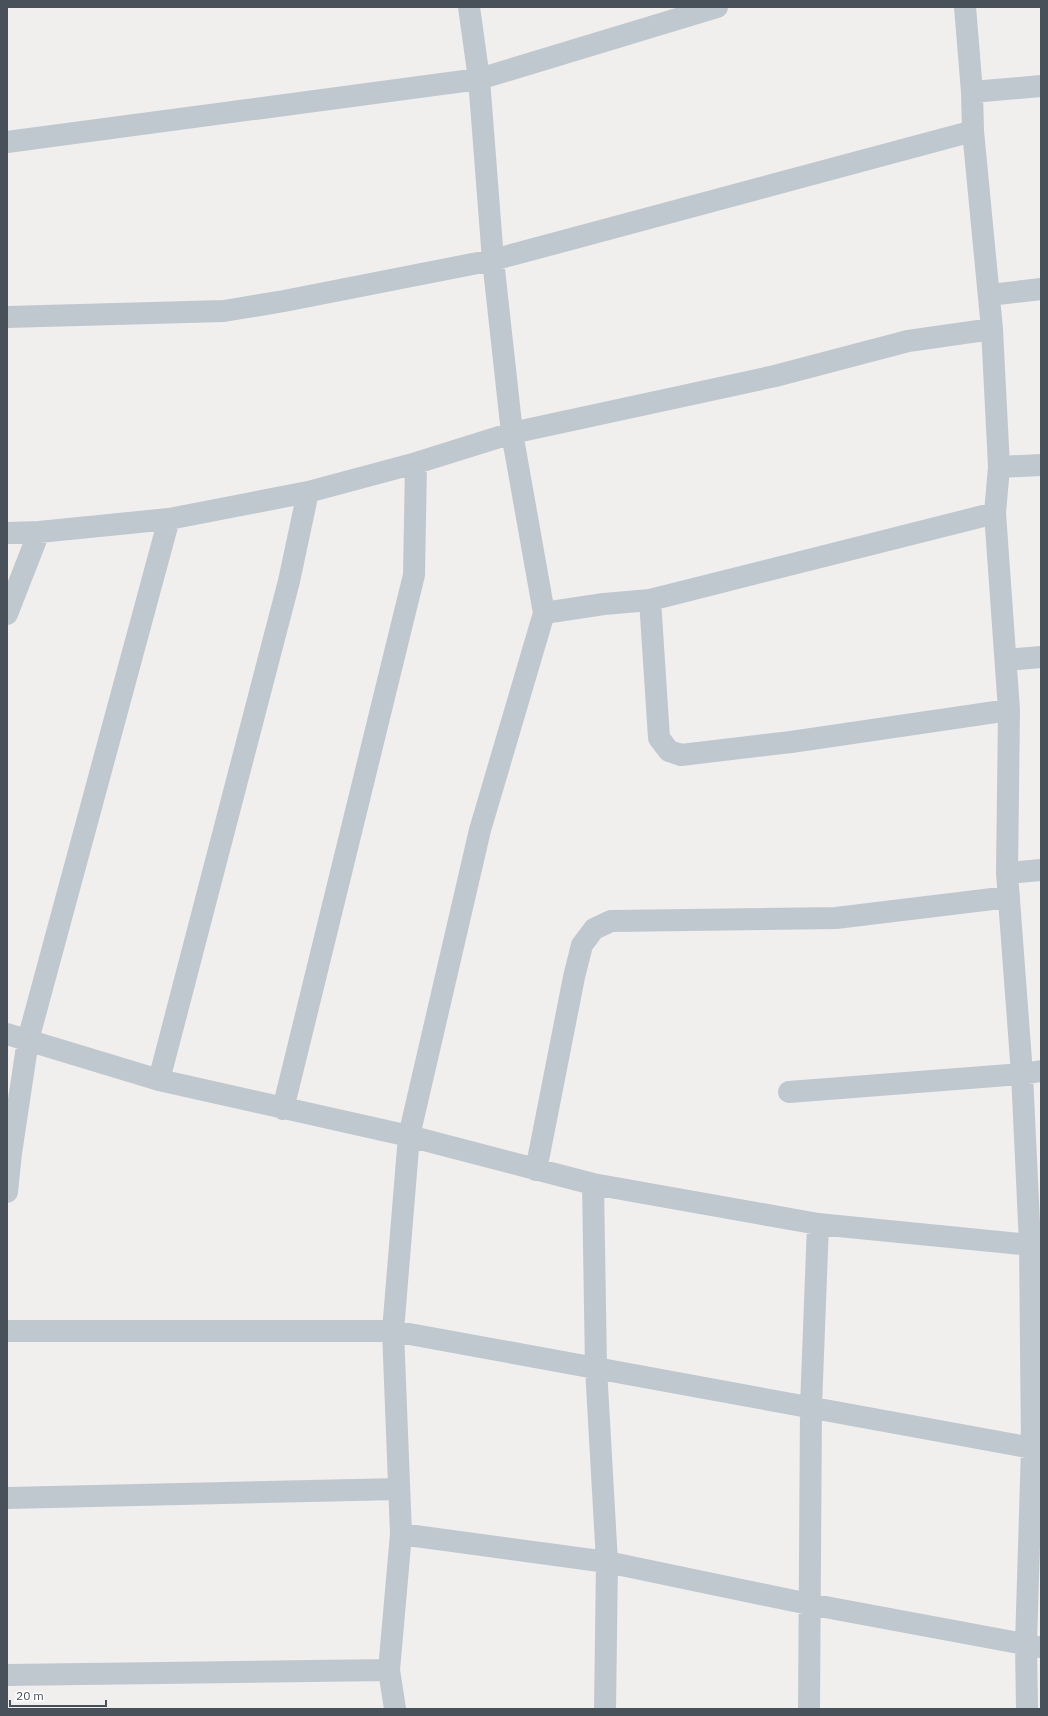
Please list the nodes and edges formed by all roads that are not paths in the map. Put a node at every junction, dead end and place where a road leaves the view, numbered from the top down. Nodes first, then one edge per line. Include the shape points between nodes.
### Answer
1 (470, 7) edge
2 (716, 7) edge
3 (965, 7) edge
4 (479, 79) junction
5 (1041, 86) edge
6 (972, 92) junction
7 (973, 131) junction
8 (7, 142) edge
9 (493, 260) junction
10 (1041, 289) edge
11 (990, 295) junction
12 (7, 317) edge
13 (992, 329) junction
14 (512, 434) junction
15 (416, 463) junction
16 (1041, 465) edge
17 (999, 467) junction
18 (308, 492) junction
19 (996, 513) junction
20 (169, 519) junction
21 (7, 532) edge
22 (39, 532) junction
23 (650, 600) junction
24 (544, 613) junction
25 (7, 614) edge
26 (1041, 657) edge
27 (1006, 660) junction
28 (1008, 710) junction
29 (1041, 870) edge
30 (1008, 873) junction
31 (1009, 897) junction
32 (7, 1034) edge
33 (28, 1040) junction
34 (1032, 1072) edge
35 (159, 1080) junction
36 (789, 1092) dead end
37 (284, 1109) junction
38 (409, 1136) junction
39 (9, 1153) edge
40 (536, 1170) junction
41 (593, 1184) junction
42 (7, 1192) edge
43 (818, 1224) junction
44 (1036, 1245) edge
45 (7, 1331) edge
46 (393, 1331) junction
47 (596, 1368) junction
48 (811, 1407) junction
49 (1032, 1448) junction
50 (399, 1489) junction
51 (7, 1498) edge
52 (401, 1534) junction
53 (607, 1562) junction
54 (809, 1604) junction
55 (1034, 1645) edge
56 (389, 1670) junction
57 (7, 1675) edge
58 (395, 1709) edge
59 (605, 1709) edge
60 (809, 1709) edge
61 (1027, 1709) edge

1 - 4 street
2 - 4 street
3 - 6 street
4 - 8 street
4 - 9 street
5 - 6 street
6 - 7 street
7 - 9 street
7 - 11 street
9 - 12 street via 224,311
9 - 14 street
10 - 11 street
11 - 13 street
13 - 14 street via 908,341 775,376
13 - 17 street
14 - 15 street
14 - 24 street
15 - 18 street
15 - 37 street via 414,574
16 - 17 street
17 - 19 street
18 - 20 street
18 - 35 street via 289,581
19 - 23 street
19 - 27 street
20 - 22 street
20 - 33 street
21 - 22 street
22 - 25 street
23 - 24 street
23 - 28 street via 660,738 669,751 681,755 791,742
24 - 38 street via 480,830
26 - 27 street
27 - 28 street
28 - 30 street
29 - 30 street
30 - 31 street
31 - 34 street
31 - 40 street via 836,918 611,921 594,929 582,945 574,977
32 - 33 street
33 - 35 street
33 - 39 street
34 - 36 street
34 - 44 street
35 - 37 street
37 - 38 street
38 - 40 street
38 - 46 street
39 - 42 street
40 - 41 street
41 - 43 street
41 - 47 street
43 - 44 street
43 - 48 street
44 - 49 street
45 - 46 street
46 - 47 street
46 - 50 street
47 - 48 street
47 - 53 street
48 - 49 street
48 - 54 street
49 - 55 street
50 - 51 street
50 - 52 street
52 - 53 street
52 - 56 street
53 - 54 street
53 - 59 street
54 - 55 street
54 - 60 street
55 - 61 street
56 - 57 street
56 - 58 street

